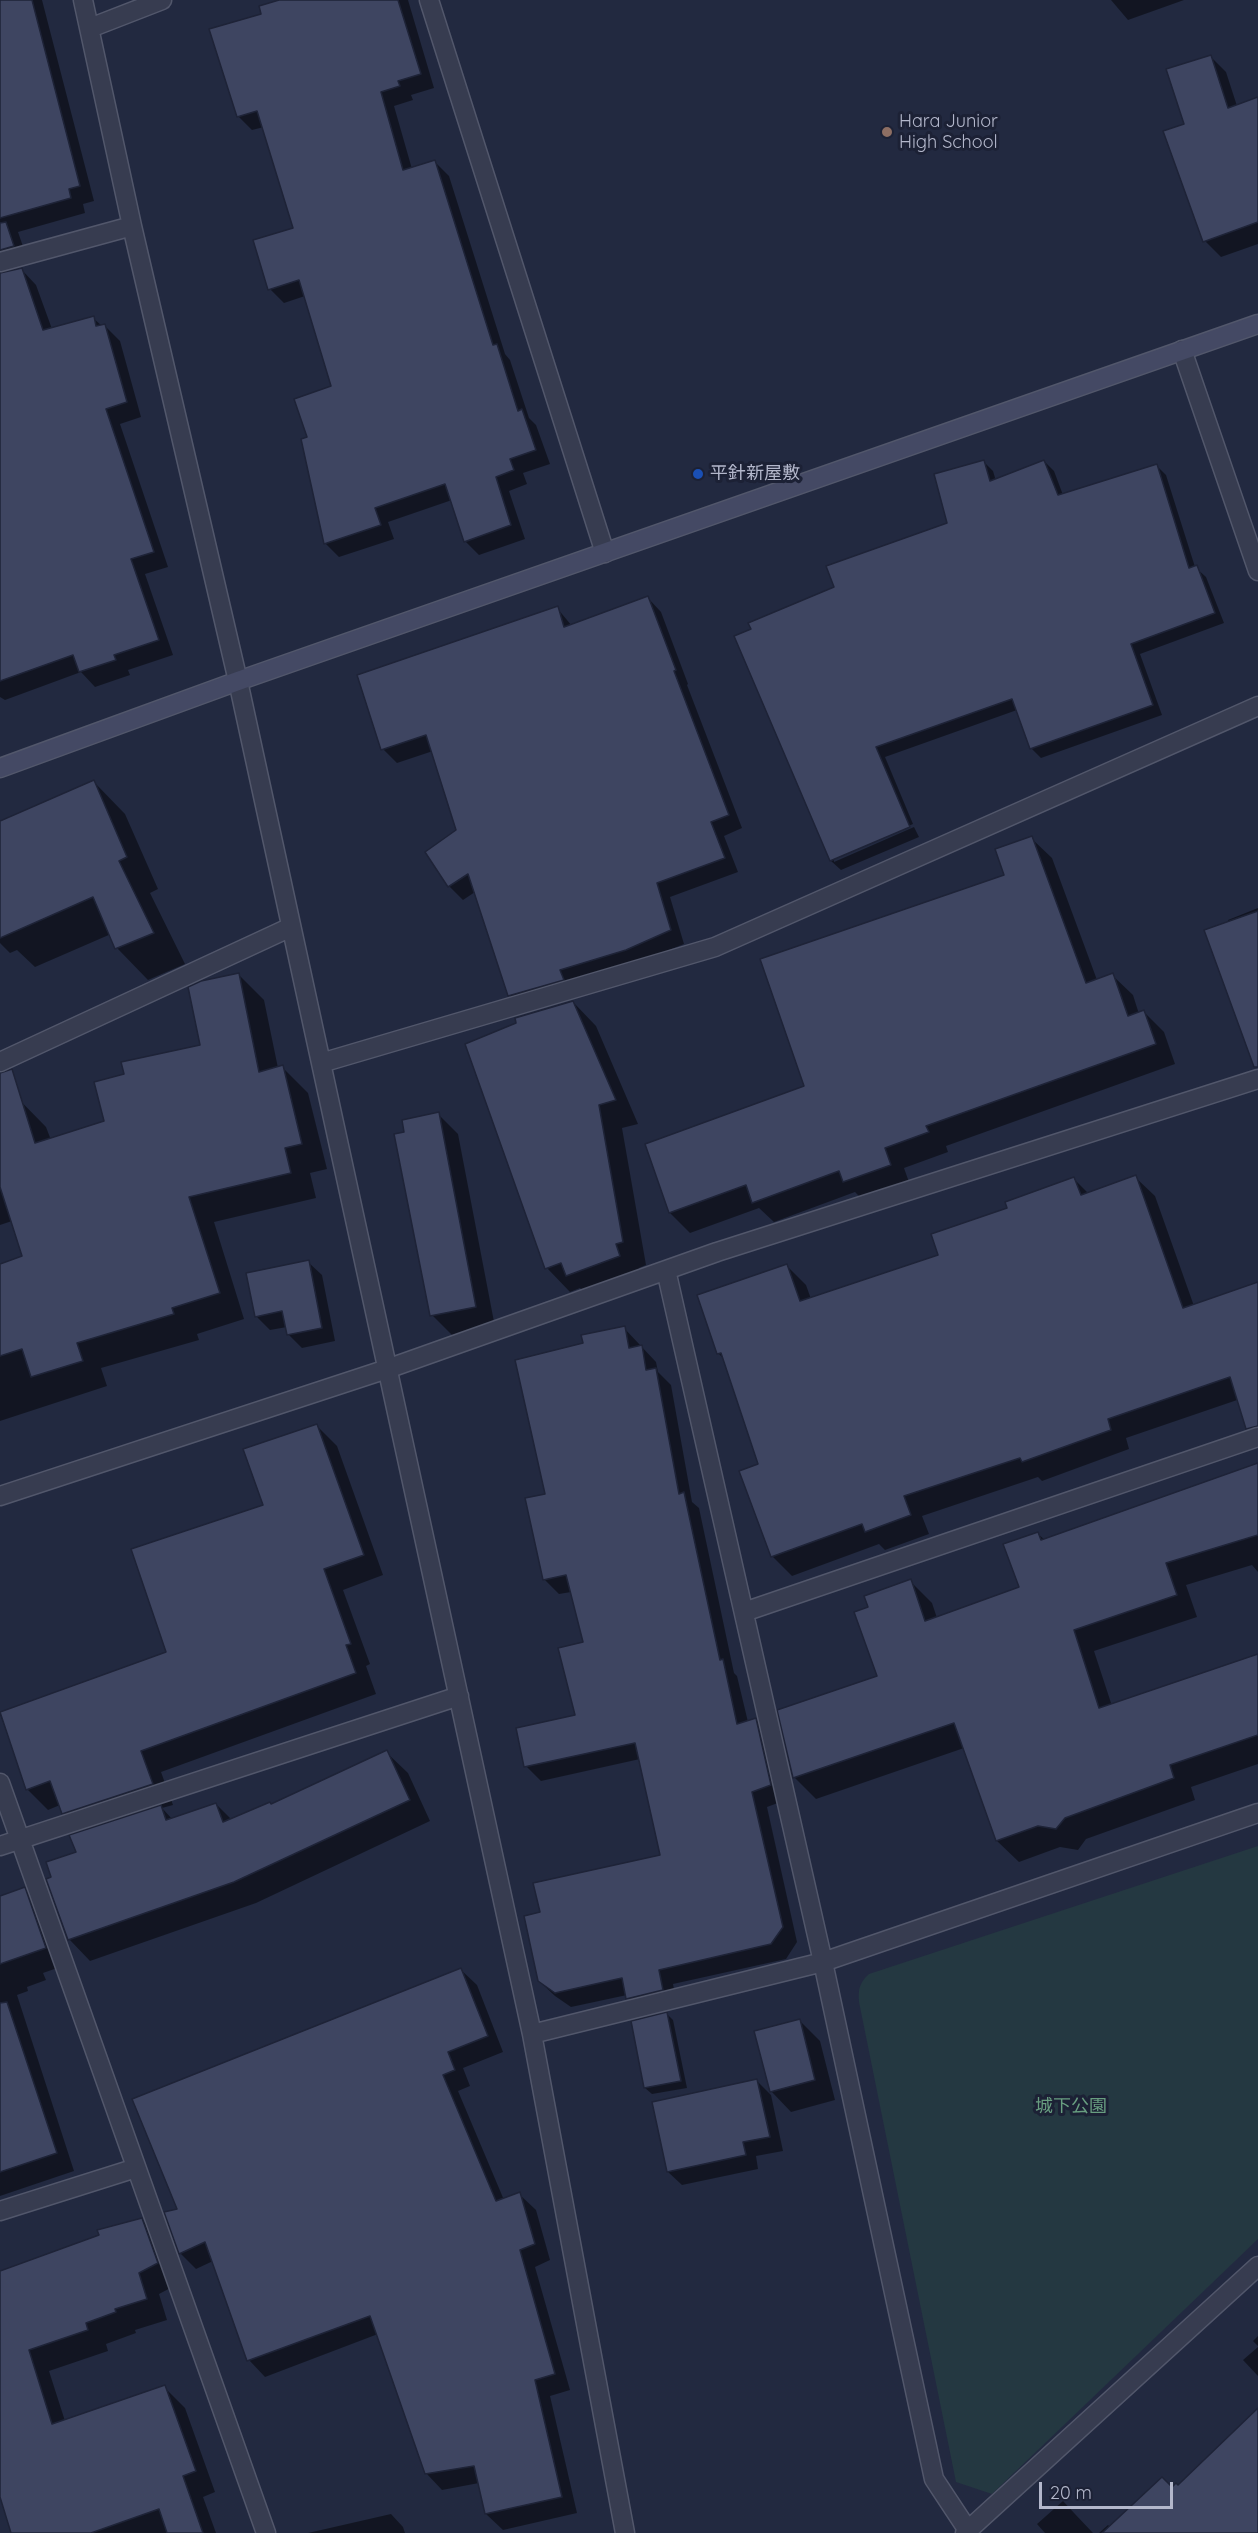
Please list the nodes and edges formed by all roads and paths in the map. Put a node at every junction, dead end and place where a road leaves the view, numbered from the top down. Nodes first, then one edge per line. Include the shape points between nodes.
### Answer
1 (83, 0) edge
2 (162, 0) edge
3 (429, 0) edge
4 (90, 28) junction
5 (132, 226) junction
6 (0, 262) edge
7 (1258, 324) edge
8 (1182, 350) junction
9 (605, 553) junction
10 (1258, 571) edge
11 (238, 681) junction
12 (1258, 706) edge
13 (0, 768) edge
14 (291, 927) junction
15 (0, 1062) edge
16 (321, 1063) junction
17 (1258, 1078) edge
18 (666, 1270) junction
19 (387, 1369) junction
20 (1258, 1437) edge
21 (0, 1496) edge
22 (744, 1612) junction
23 (459, 1696) junction
24 (0, 1784) edge
25 (1258, 1813) edge
26 (20, 1840) junction
27 (0, 1846) edge
28 (824, 1962) junction
29 (532, 2034) junction
30 (136, 2168) junction
31 (0, 2211) edge
32 (1258, 2266) edge
33 (266, 2533) edge
34 (625, 2533) edge
35 (967, 2533) edge

1 - 4 street
2 - 4 street
3 - 9 street
4 - 5 street
5 - 6 street
5 - 11 street
7 - 8 street
8 - 9 street
8 - 10 street
9 - 11 street
11 - 13 street
11 - 14 street
12 - 16 street via 715,947
14 - 15 street
14 - 16 street
16 - 19 street
17 - 18 street
18 - 19 street
18 - 22 street
19 - 21 street
19 - 23 street
20 - 22 street
22 - 28 street
23 - 26 street
23 - 29 street
24 - 26 street
25 - 28 street
26 - 27 street
26 - 30 street
28 - 29 street
28 - 35 street via 934,2479
29 - 34 street
30 - 31 street
30 - 33 street
32 - 35 street

